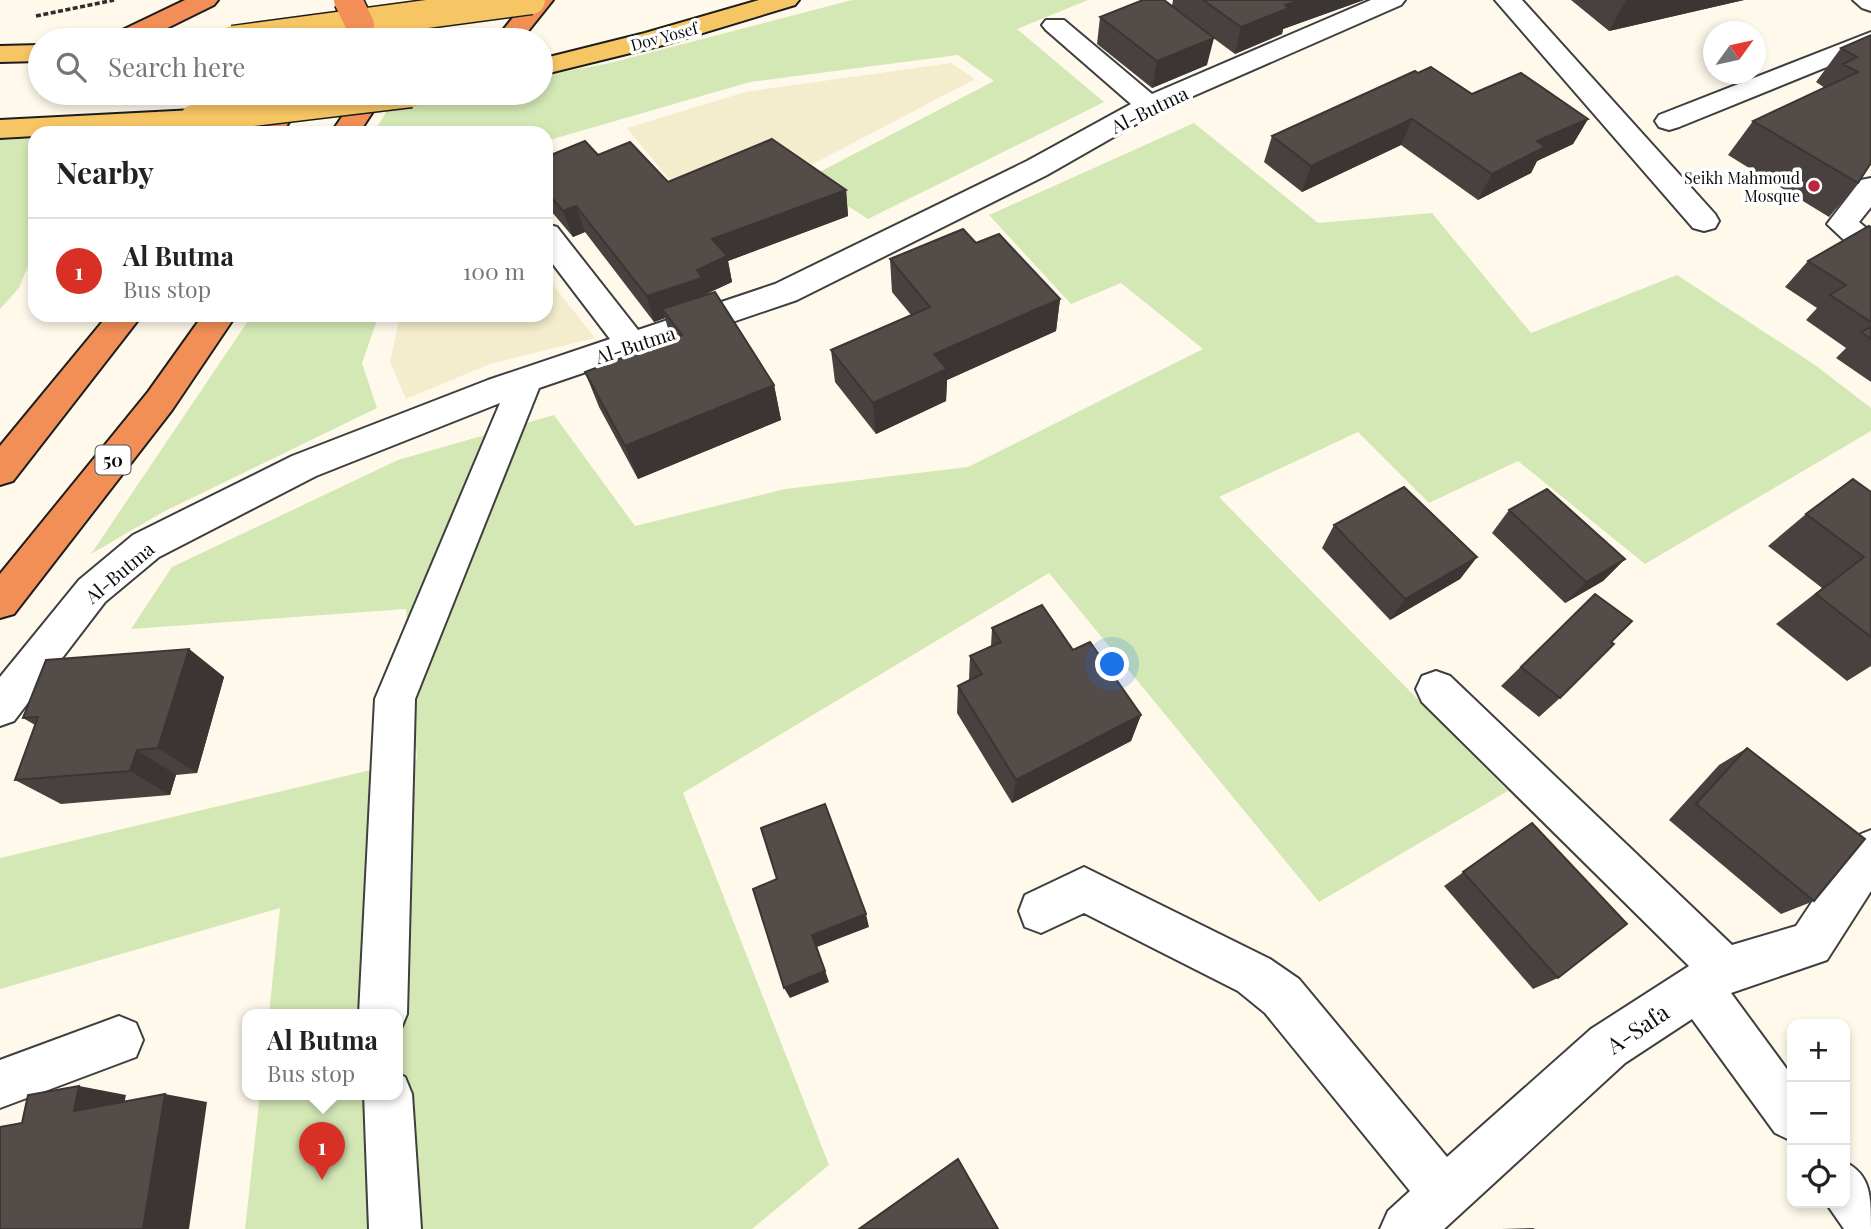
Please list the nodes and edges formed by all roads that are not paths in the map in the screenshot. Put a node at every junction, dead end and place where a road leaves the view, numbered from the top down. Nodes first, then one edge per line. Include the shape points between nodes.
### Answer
1 (205, 0) edge
2 (348, 0) edge
3 (432, 0) edge
4 (531, 0) edge
5 (540, 0) edge
6 (786, 0) edge
7 (1392, 0) edge
8 (1508, 0) edge
9 (1866, 0) edge
10 (1871, 3) edge
11 (364, 22) edge
12 (1055, 25) dead end
13 (148, 28) edge
14 (320, 28) edge
15 (414, 28) edge
16 (518, 28) edge
17 (1871, 40) edge
18 (28, 53) edge
19 (0, 54) edge
20 (553, 63) edge
21 (286, 105) edge
22 (311, 105) edge
23 (363, 105) edge
24 (1149, 105) junction
25 (1670, 121) dead end
26 (58, 126) edge
27 (273, 126) edge
28 (350, 126) edge
29 (28, 128) edge
30 (0, 129) edge
31 (1871, 187) edge
32 (1704, 221) dead end
33 (553, 243) edge
34 (1871, 248) edge
35 (120, 322) edge
36 (215, 322) edge
37 (632, 345) junction
38 (526, 380) junction
39 (0, 471) edge
40 (0, 602) edge
41 (1436, 689) dead end
42 (0, 708) edge
43 (1871, 851) edge
44 (1041, 911) dead end
45 (1711, 979) junction
46 (383, 1009) edge
47 (119, 1040) dead end
48 (0, 1084) edge
49 (388, 1100) edge
50 (1787, 1108) edge
51 (1443, 1192) junction
52 (1850, 1194) edge
53 (1871, 1222) edge
54 (395, 1229) edge
55 (1406, 1229) edge

1 - 13 highway
2 - 11 highway, bridge
3 - 15 highway
4 - 11 main road, bridge
5 - 16 highway
6 - 20 main road, Dov Yosef
7 - 24 street, Al-Butma via 1225,62
8 - 32 street
9 - 10 street
11 - 14 main road, bridge
12 - 24 street
17 - 25 street
18 - 19 main road
21 - 27 highway
22 - 26 main road, bridge via 194,119
23 - 28 highway
24 - 37 street, Al-Butma via 1037,168 786,292
29 - 30 main road, bridge
31 - 34 street via 1842,224
33 - 37 street
35 - 39 highway
36 - 40 highway, 50 via 160,401
37 - 38 street, Al-Butma
38 - 42 street, Al-Butma via 304,466 146,546 92,591
38 - 46 street via 395,699
41 - 45 street
43 - 45 street, A-Safa via 1811,944
44 - 51 street via 1084,889 1254,975 1282,996
45 - 50 street
45 - 51 street, A-Safa via 1608,1046
47 - 48 street
49 - 54 street
51 - 55 street, A-Safa
52 - 53 street

